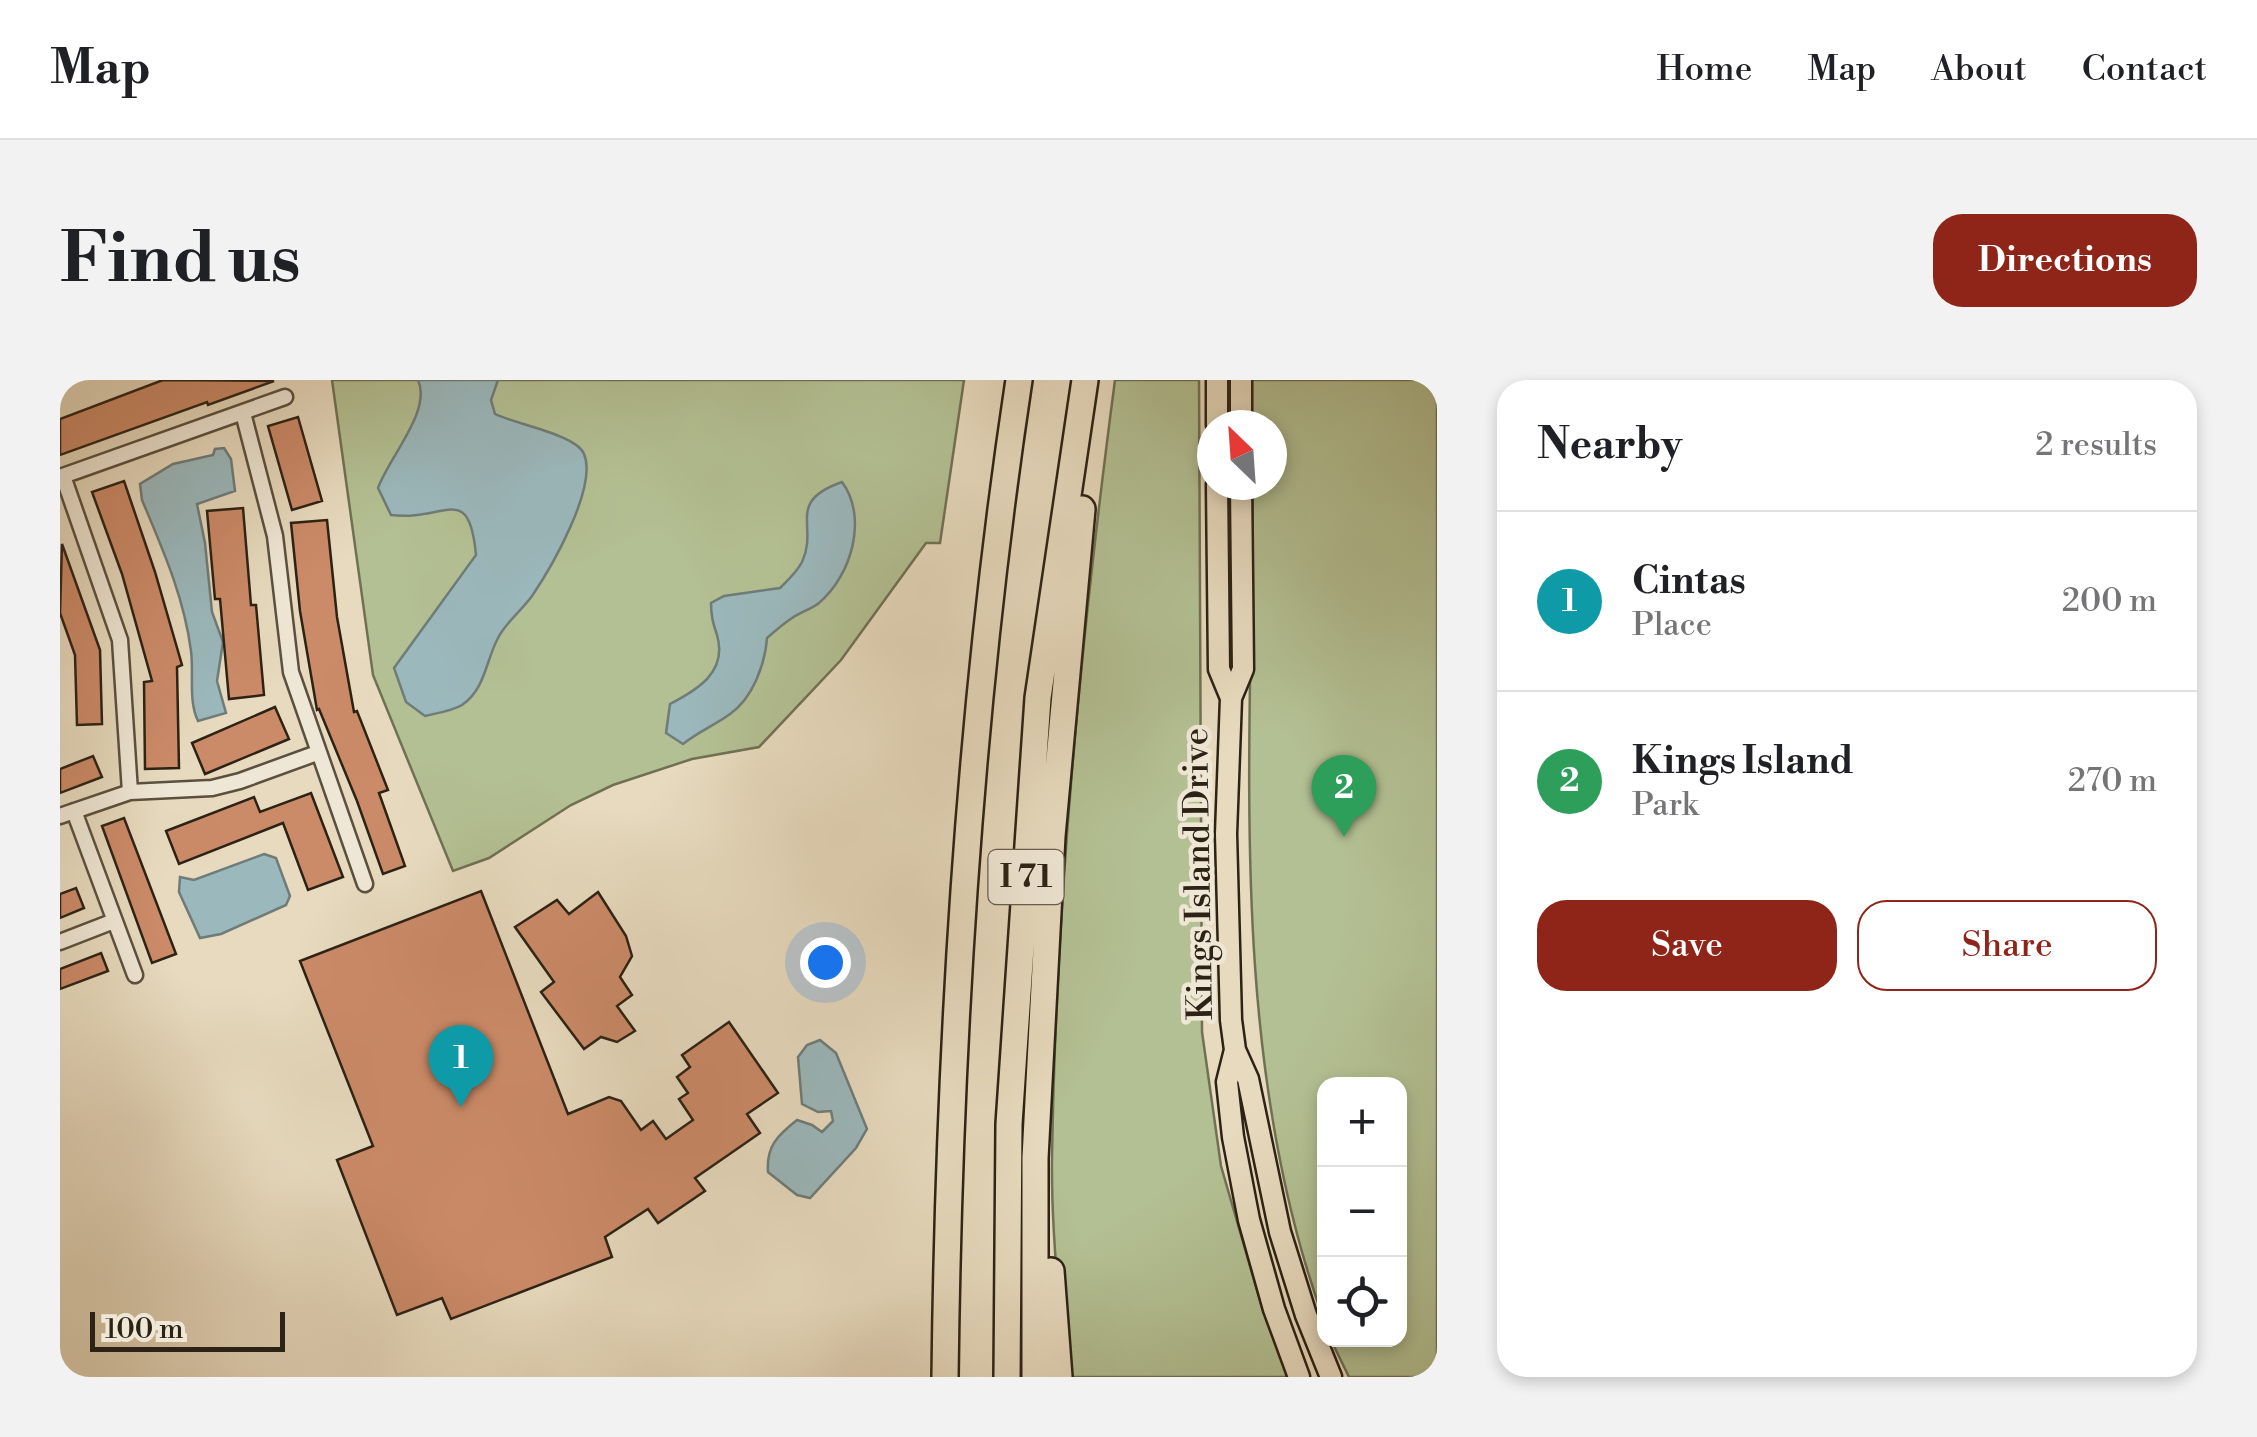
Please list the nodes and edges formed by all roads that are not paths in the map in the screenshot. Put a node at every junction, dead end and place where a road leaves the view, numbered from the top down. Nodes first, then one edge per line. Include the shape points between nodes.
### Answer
1 (1019, 380) edge
2 (1085, 380) edge
3 (1217, 380) edge
4 (1242, 380) edge
5 (285, 397) dead end
6 (1217, 410) edge
7 (1241, 410) edge
8 (243, 412) junction
9 (1080, 414) junction
10 (62, 477) edge
11 (1217, 500) edge
12 (1241, 500) edge
13 (1231, 698) junction
14 (317, 753) junction
15 (130, 792) junction
16 (67, 813) edge
17 (366, 884) dead end
18 (114, 920) junction
19 (60, 942) edge
20 (135, 975) dead end
21 (1235, 1050) junction
22 (1035, 1158) junction
23 (945, 1377) edge
24 (1007, 1377) edge
25 (1036, 1377) edge
26 (1058, 1377) edge
27 (1299, 1377) edge
28 (1330, 1377) edge

1 - 23 highway, I 71 via 987,632 960,943
2 - 9 highway, I 71
3 - 6 main road
4 - 7 main road
5 - 8 street
8 - 10 street
8 - 14 street via 275,536 291,672
9 - 22 highway via 1087,465 1052,836
9 - 24 highway, I 71 via 1038,698 1009,1124
10 - 15 street via 120,640
11 - 13 main road, Kings Island Drive via 1218,654
12 - 13 main road, Kings Island Drive via 1243,669
13 - 21 main road, Kings Island Drive via 1228,970
14 - 15 street via 212,788
14 - 17 street
15 - 16 street
16 - 18 street
18 - 19 street
18 - 20 street
21 - 27 main road, Kings Island Drive via 1226,1082 1249,1220
21 - 28 main road, Kings Island Drive via 1248,1079 1280,1232
22 - 25 highway
22 - 26 highway via 1045,1202

